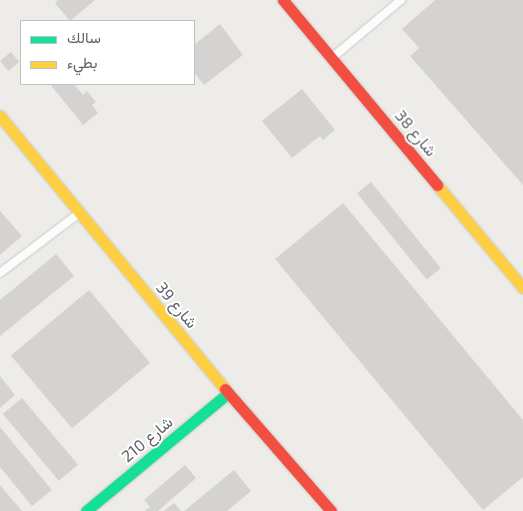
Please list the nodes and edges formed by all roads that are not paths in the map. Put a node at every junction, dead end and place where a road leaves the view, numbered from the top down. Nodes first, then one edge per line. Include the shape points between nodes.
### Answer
1 (283, 0) edge
2 (402, 0) edge
3 (332, 58) junction
4 (0, 116) edge
5 (80, 213) junction
6 (0, 273) edge
7 (523, 288) edge
8 (228, 393) junction
9 (86, 511) edge
10 (331, 511) edge

1 - 3 street, شارع 38
2 - 3 lane
3 - 7 street, شارع 38
4 - 5 street, شارع 39
5 - 6 lane
5 - 8 street, شارع 39
8 - 9 street, شارع 210
8 - 10 street, شارع 39

